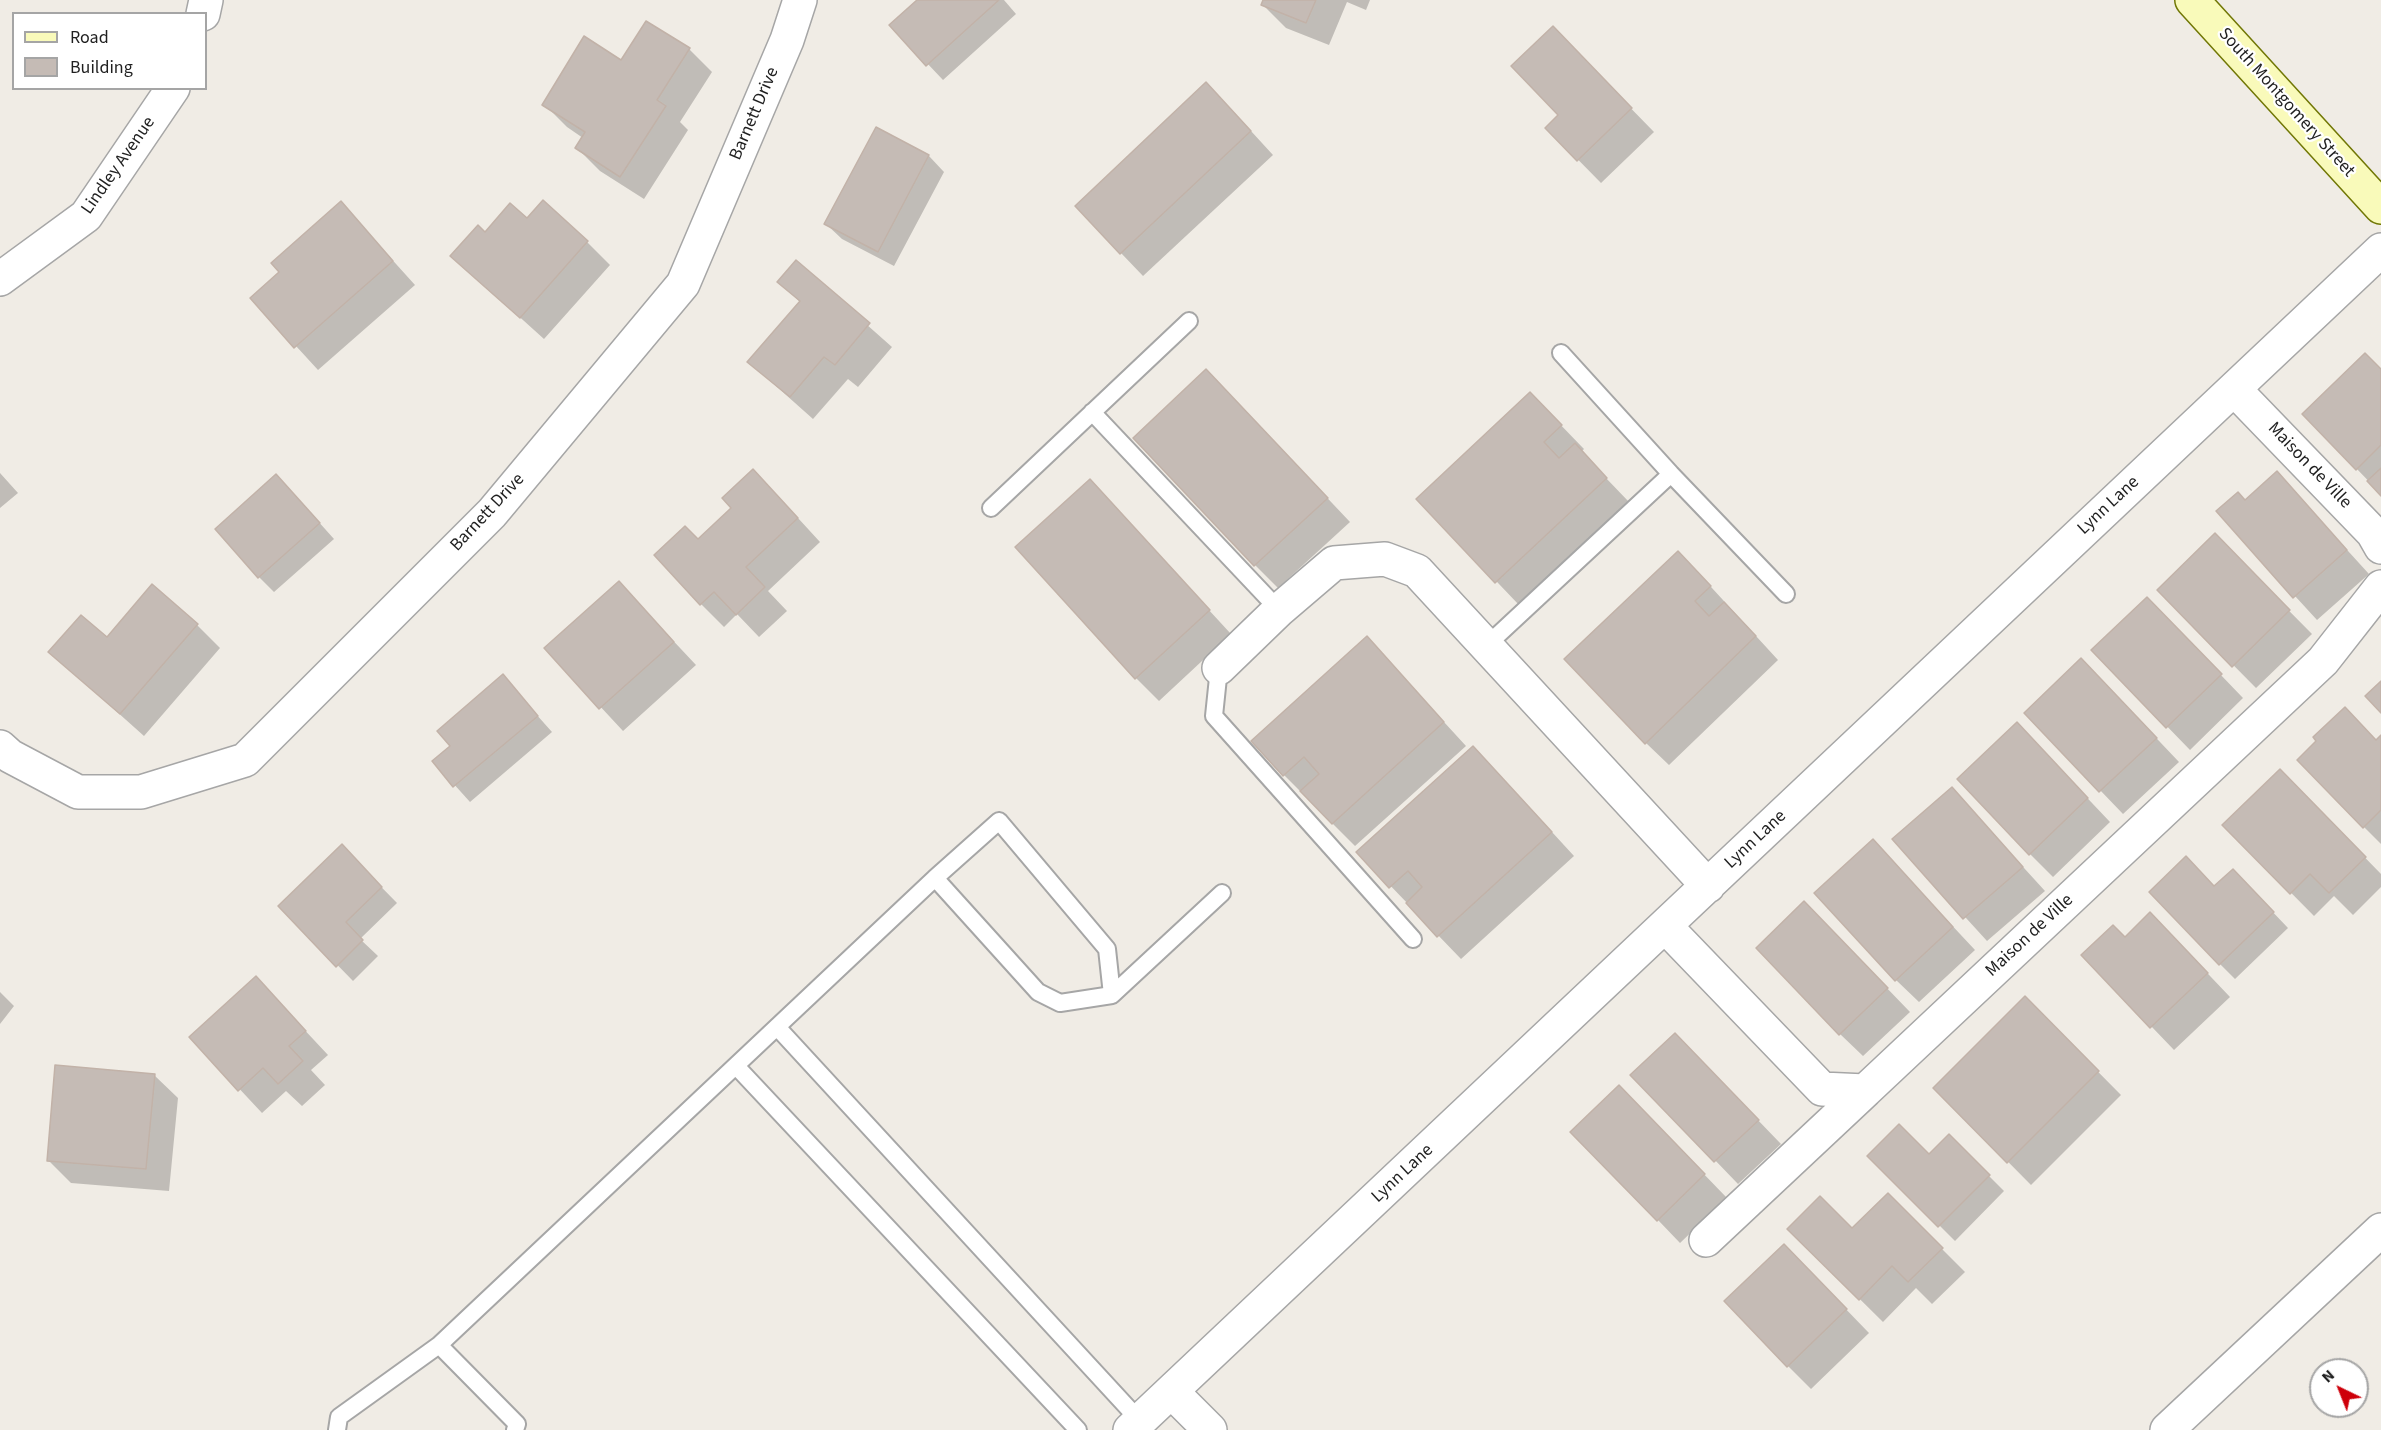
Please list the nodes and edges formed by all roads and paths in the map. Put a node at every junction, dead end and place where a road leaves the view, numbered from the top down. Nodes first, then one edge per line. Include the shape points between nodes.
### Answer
1 (800, 0) edge
2 (2192, 0) edge
3 (172, 90) edge
4 (2381, 207) edge
5 (2381, 250) edge
6 (0, 279) edge
7 (1189, 321) dead end
8 (1561, 353) dead end
9 (2234, 388) junction
10 (1092, 412) junction
11 (1671, 474) junction
12 (991, 508) dead end
13 (2381, 547) edge
14 (2381, 587) edge
15 (1786, 594) dead end
16 (1279, 610) junction
17 (1486, 646) junction
18 (1219, 668) joint
19 (0, 747) edge
20 (935, 878) junction
21 (1708, 886) junction
22 (1222, 892) dead end
23 (1665, 926) junction
24 (1413, 939) dead end
25 (1112, 995) junction
26 (777, 1027) junction
27 (736, 1066) junction
28 (1865, 1091) junction
29 (2381, 1230) edge
30 (1706, 1240) dead end
31 (439, 1345) junction
32 (1172, 1392) junction
33 (1135, 1425) edge
34 (337, 1430) edge
35 (515, 1430) edge
36 (1078, 1430) edge
37 (1210, 1430) edge
38 (2167, 1430) edge

1 - 19 street, Barnett Drive via 787,40 683,284 492,513 245,760 141,792 78,792
2 - 4 street, South Montgomery Street
3 - 6 street, Lindley Avenue via 86,216
5 - 9 street, Lynn Lane
7 - 10 lane
8 - 11 lane
9 - 13 street, Maison de Ville via 2373,532
9 - 21 street, Lynn Lane
10 - 12 lane
10 - 16 lane
11 - 15 lane
11 - 17 lane
14 - 28 street, Maison de Ville via 2323,661
16 - 17 street via 1334,563 1385,559 1417,571
16 - 18 street
17 - 21 street
18 - 24 lane via 1214,716
20 - 25 lane via 1038,992 1060,1003
20 - 25 lane via 999,821 1107,950
20 - 26 lane
21 - 23 street, Lynn Lane
22 - 25 lane
23 - 28 street via 1822,1089
23 - 32 street, Lynn Lane
26 - 27 lane
26 - 33 lane
27 - 31 lane
27 - 36 lane
28 - 30 street, Maison de Ville
29 - 38 street
31 - 34 lane via 339,1417
31 - 35 lane via 517,1424
32 - 33 street, Lynn Lane
32 - 37 street

